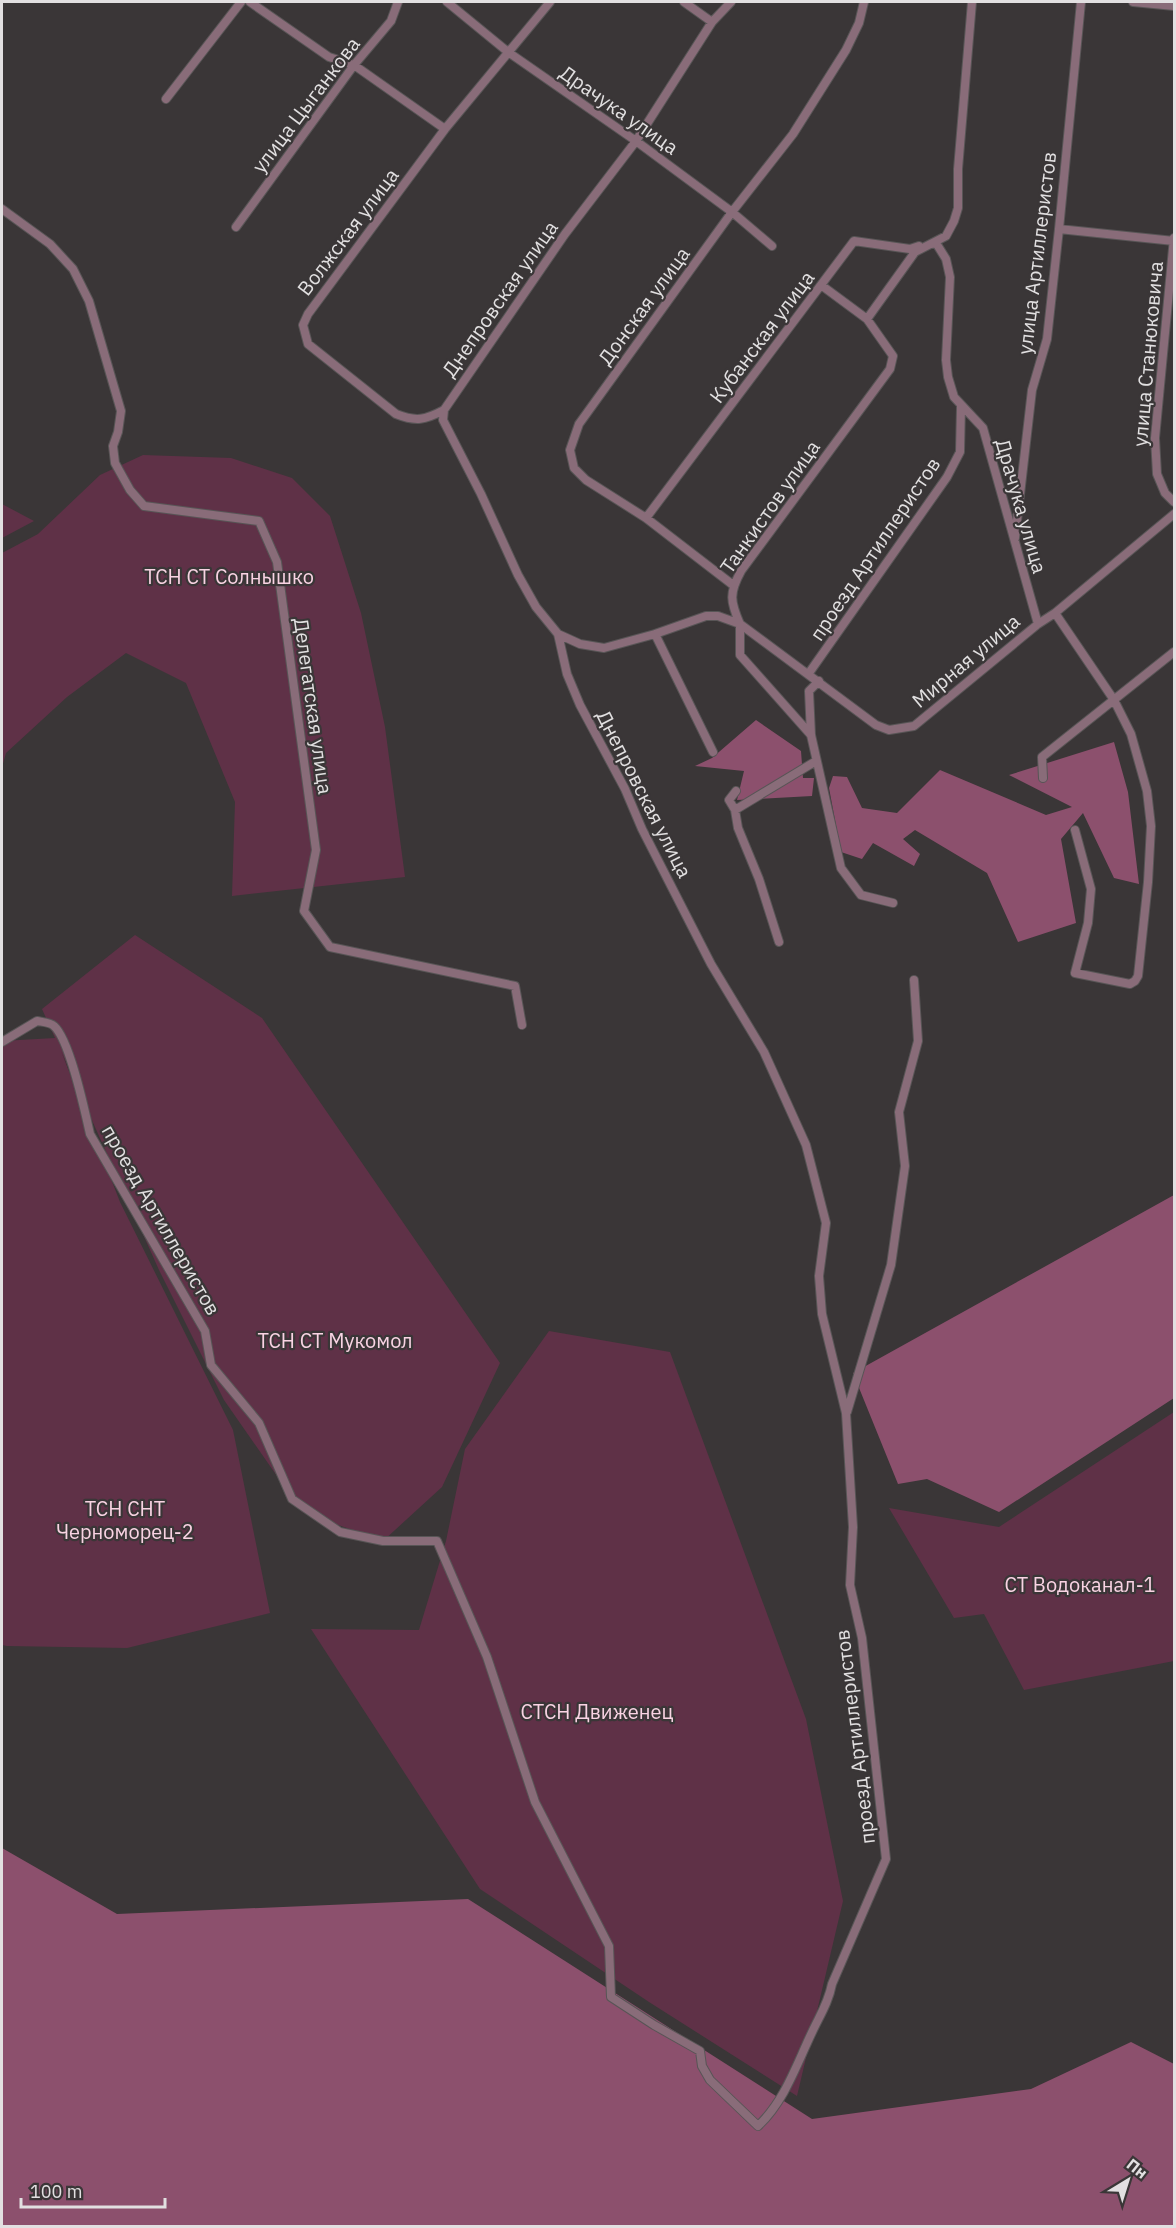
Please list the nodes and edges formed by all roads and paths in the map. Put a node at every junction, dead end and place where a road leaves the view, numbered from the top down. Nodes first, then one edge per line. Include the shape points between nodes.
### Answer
1 (241, 2) edge
2 (250, 2) edge
3 (398, 2) edge
4 (447, 2) edge
5 (550, 2) edge
6 (684, 2) edge
7 (731, 2) edge
8 (864, 2) edge
9 (972, 2) edge
10 (1081, 2) edge
11 (1133, 2) edge
12 (1174, 6) edge
13 (712, 22) junction
14 (508, 52) junction
15 (354, 65) junction
16 (166, 99) dead end
17 (445, 129) junction
18 (636, 141) junction
19 (2, 209) edge
20 (732, 212) junction
21 (237, 227) dead end
22 (1059, 230) junction
23 (1174, 240) edge
24 (936, 243) junction
25 (772, 246) dead end
26 (821, 285) junction
27 (867, 319) junction
28 (961, 406) junction
29 (444, 410) junction
30 (1174, 502) edge
31 (1174, 514) edge
32 (646, 518) junction
33 (1014, 544) junction
34 (733, 585) junction
35 (1055, 613) junction
36 (740, 624) junction
37 (1038, 624) junction
38 (558, 634) junction
39 (655, 634) junction
40 (1174, 652) edge
41 (810, 673) junction
42 (819, 681) junction
43 (1114, 700) junction
44 (811, 735) junction
45 (713, 752) dead end
46 (816, 761) junction
47 (1043, 778) dead end
48 (736, 791) dead end
49 (735, 810) junction
50 (1075, 830) dead end
51 (893, 903) dead end
52 (779, 942) dead end
53 (711, 964) joint
54 (914, 980) dead end
55 (522, 1026) dead end
56 (2, 1042) edge
57 (846, 1413) junction

1 - 16 street
2 - 15 street via 329,57
3 - 15 street, улица Цыганкова via 391,21
4 - 14 street, Драчука улица
5 - 14 street, Волжская улица
6 - 13 street
7 - 13 street, Днепровская улица
8 - 20 street, Донская улица via 846,50 793,134
9 - 24 street via 958,208 946,236
10 - 22 street, улица Артиллеристов
11 - 12 street
13 - 18 street, Днепровская улица
14 - 17 street, Волжская улица
14 - 18 street, Драчука улица
15 - 17 street
15 - 21 street, улица Цыганкова
17 - 29 street, Волжская улица via 303,325 308,344 396,414 411,420
18 - 20 street, Драчука улица
18 - 29 street, Днепровская улица via 565,234
19 - 55 street, Делегатская улица via 50,244 73,269 89,301 121,411 113,446 115,463 130,490 144,506 259,521 268,541 277,562 316,850 304,911 330,946 515,986
20 - 25 street, Драчука улица
20 - 32 street, Донская улица via 579,424 570,450 574,468 586,480
22 - 23 street
22 - 33 street, улица Артиллеристов via 1047,339 1032,390
23 - 30 street, улица Станюковича via 1155,438 1157,474 1165,493
24 - 26 street, Кубанская улица via 910,249 854,241
24 - 27 street via 915,252
24 - 28 street via 946,259 950,277 946,369 954,397
26 - 27 street
26 - 32 street, Кубанская улица
27 - 34 street, Танкистов улица via 893,356 890,369
28 - 33 street, Драчука улица via 983,428
28 - 41 street, проезд Артиллеристов via 960,452 947,477
29 - 38 street, Днепровская улица via 443,420 519,575 536,607
31 - 35 street, Мирная улица
32 - 34 street, Донская улица
33 - 37 street, Драчука улица
34 - 36 street, Танкистов улица via 731,603
35 - 37 street, Мирная улица
35 - 43 street
36 - 39 street via 706,616
36 - 41 street, Мирная улица
36 - 44 street, Танкистов улица via 740,655
37 - 42 street, Мирная улица via 914,726 889,730 876,724
38 - 39 street, Днепровская улица via 580,644 604,648
38 - 53 street, Днепровская улица via 567,674 580,705
39 - 45 street
40 - 43 street
41 - 42 street, Мирная улица
42 - 44 street via 809,691
43 - 47 street via 1042,757
43 - 50 street via 1131,734 1147,791 1151,826 1138,976 1130,984 1075,973 1088,923 1091,889
44 - 46 street
46 - 49 street
46 - 51 street via 841,868 861,895
48 - 49 street via 729,800
49 - 52 street
53 - 57 street, проезд Артиллеристов via 764,1052 806,1145 826,1223 819,1276 822,1314
54 - 57 street via 918,1041 899,1112 904,1166 891,1265
56 - 57 street, проезд Артиллеристов via 37,1021 53,1024 61,1034 90,1134 205,1330 211,1365 259,1423 292,1499 340,1532 383,1541 437,1541 487,1657 535,1802 609,1946 611,1997 700,2051 710,2080 758,2126 767,2118 797,2067 828,2004 832,1984 886,1859 862,1638 850,1585 853,1527

